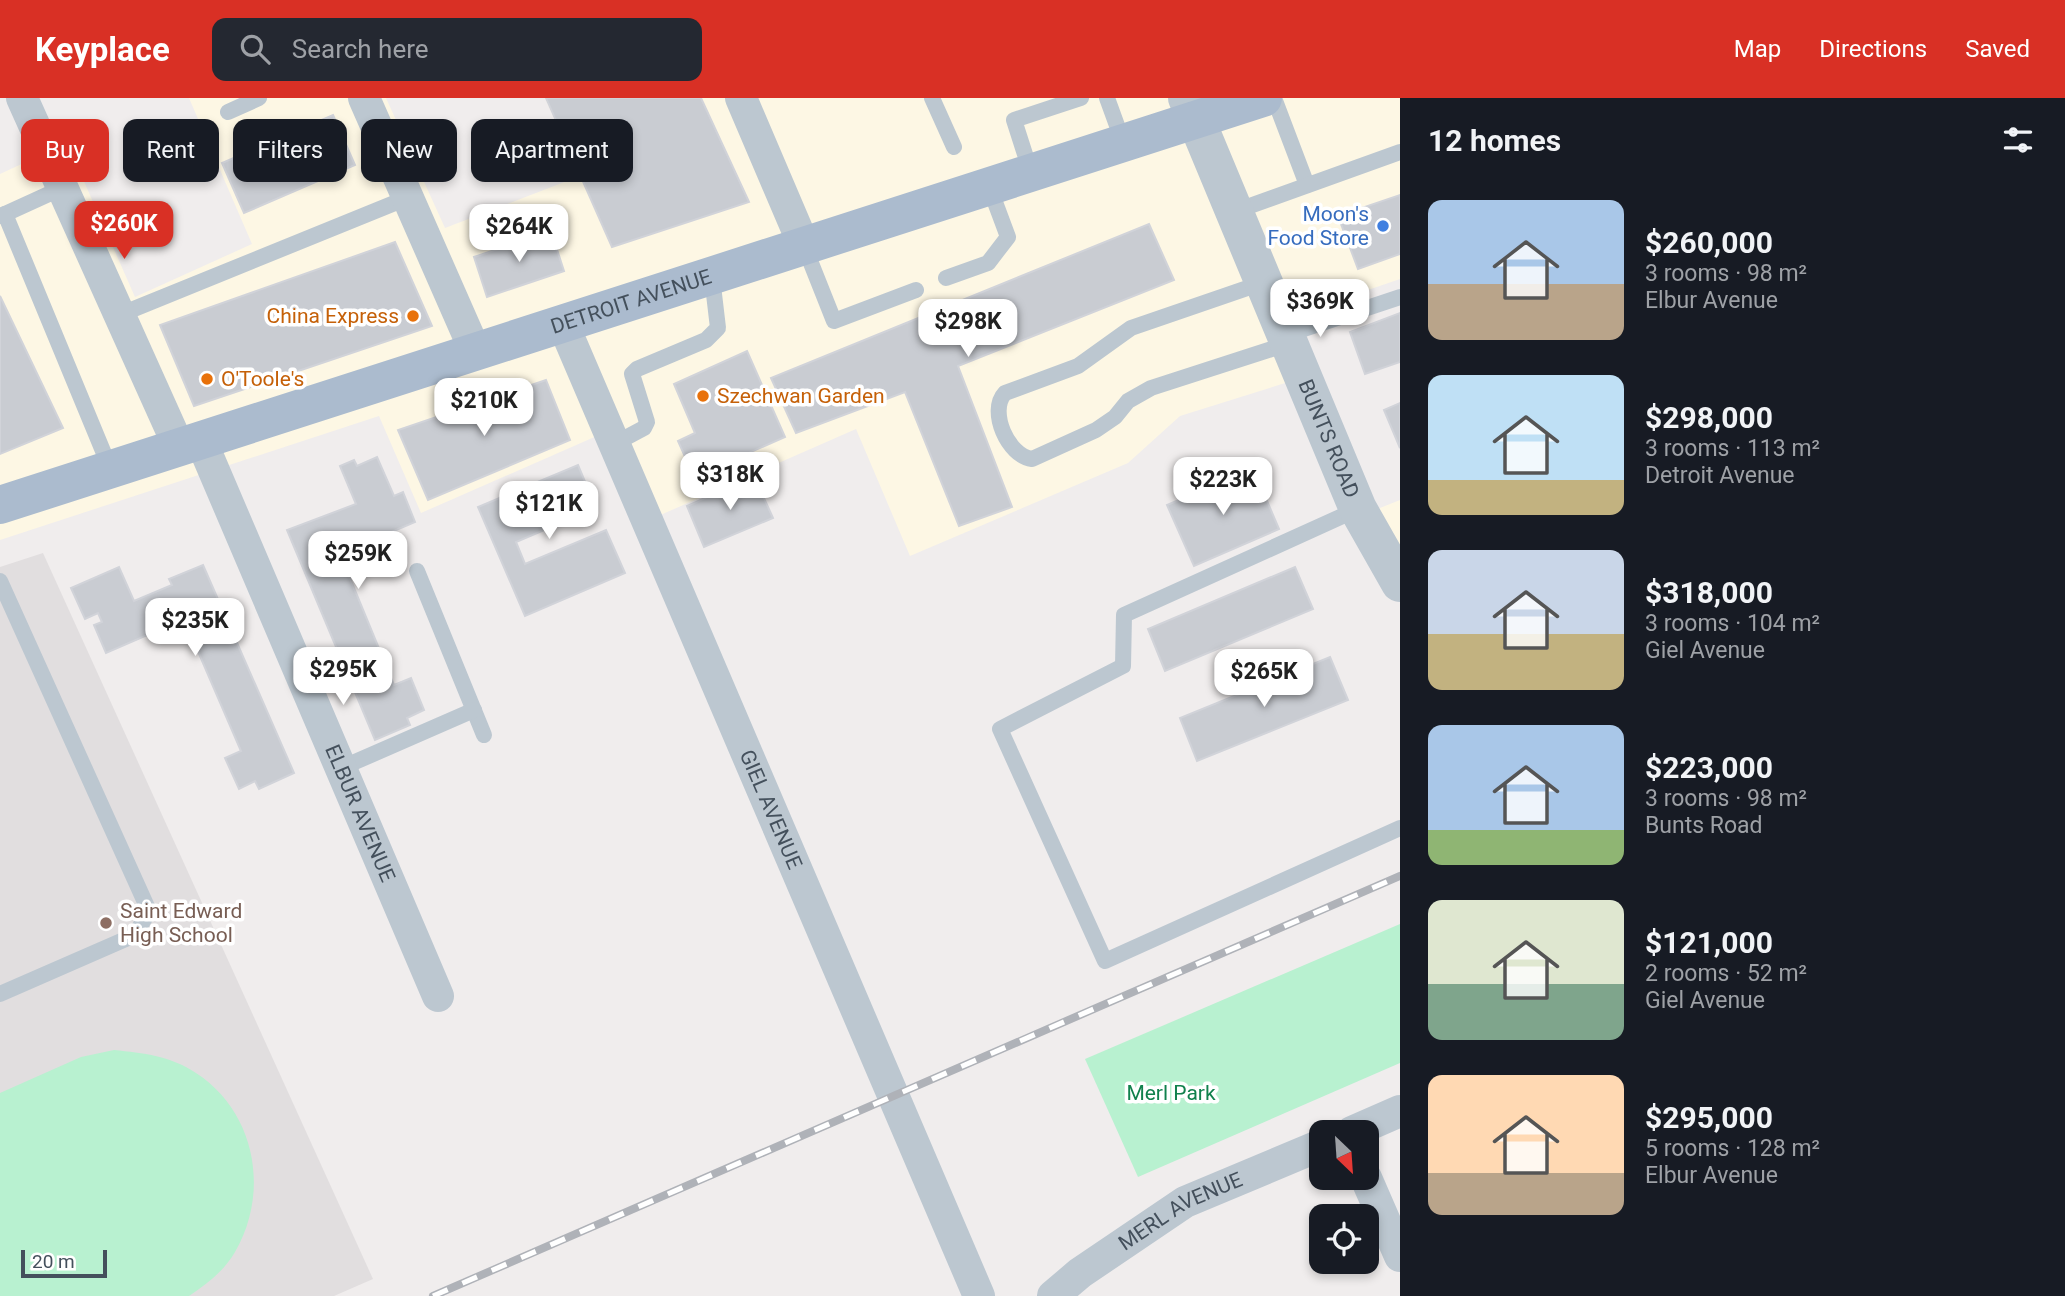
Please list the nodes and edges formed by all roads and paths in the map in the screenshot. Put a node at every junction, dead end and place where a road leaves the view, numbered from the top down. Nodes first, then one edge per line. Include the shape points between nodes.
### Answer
1 (22, 98) edge
2 (258, 98) edge
3 (364, 98) edge
4 (741, 98) edge
5 (932, 98) edge
6 (1081, 98) edge
7 (1107, 98) edge
8 (1263, 98) edge
9 (1274, 98) edge
10 (1191, 108) edge
11 (228, 111) dead end
12 (1123, 142) junction
13 (954, 147) dead end
14 (1400, 152) edge
15 (1031, 173) junction
16 (1307, 184) junction
17 (989, 186) junction
18 (62, 188) junction
19 (407, 198) junction
20 (1233, 212) junction
21 (3, 215) edge
22 (805, 248) junction
23 (712, 277) junction
24 (946, 278) dead end
25 (1262, 282) junction
26 (916, 290) dead end
27 (1400, 297) edge
28 (119, 315) junction
29 (563, 324) junction
30 (1288, 339) junction
31 (476, 353) junction
32 (189, 442) junction
33 (614, 444) junction
34 (110, 468) junction
35 (0, 505) edge
36 (1358, 509) junction
37 (417, 571) dead end
38 (0, 581) edge
39 (1400, 583) edge
40 (474, 710) junction
41 (484, 735) dead end
42 (341, 768) junction
43 (1400, 828) edge
44 (0, 994) edge
45 (438, 996) dead end
46 (1400, 1111) edge
47 (1379, 1120) edge
48 (1309, 1150) edge
49 (1371, 1190) edge
50 (1400, 1256) edge
51 (979, 1296) edge
52 (1053, 1296) edge

1 - 18 street, ELBUR AVENUE
2 - 11 lane
3 - 19 street
4 - 22 street
5 - 13 lane
6 - 15 lane via 1014,120
7 - 12 lane
8 - 10 main road, DETROIT AVENUE
9 - 16 lane
10 - 12 main road, DETROIT AVENUE
10 - 20 street, BUNTS ROAD
12 - 15 main road, DETROIT AVENUE
14 - 16 lane
15 - 17 main road, DETROIT AVENUE
16 - 20 lane
17 - 22 main road, DETROIT AVENUE
17 - 24 lane via 1007,237 988,263
18 - 21 lane
18 - 28 street, ELBUR AVENUE
19 - 28 lane
19 - 31 street
20 - 25 street, BUNTS ROAD
21 - 34 lane
22 - 23 main road, DETROIT AVENUE
22 - 26 lane via 834,321
23 - 29 main road, DETROIT AVENUE
23 - 33 lane via 718,328 706,340 636,369 633,383 648,422
25 - 30 street, BUNTS ROAD
25 - 30 lane via 1131,328 1078,366 1005,393 996,410 1013,451 1032,459 1096,430 1150,388
27 - 30 lane
28 - 32 street, ELBUR AVENUE
29 - 31 main road, DETROIT AVENUE
29 - 33 street, GIEL AVENUE
30 - 36 street, BUNTS ROAD
31 - 32 main road, DETROIT AVENUE
32 - 34 main road, DETROIT AVENUE
32 - 42 street, ELBUR AVENUE
33 - 51 street, GIEL AVENUE
34 - 35 main road, DETROIT AVENUE
36 - 39 street, BUNTS ROAD
36 - 43 lane via 1124,615 1123,666 1000,729 1105,961
37 - 40 lane
38 - 44 lane via 149,911 135,935
40 - 41 lane
40 - 42 lane
42 - 45 street, ELBUR AVENUE
46 - 47 street
48 - 52 street, MERL AVENUE via 1185,1202
49 - 50 street

